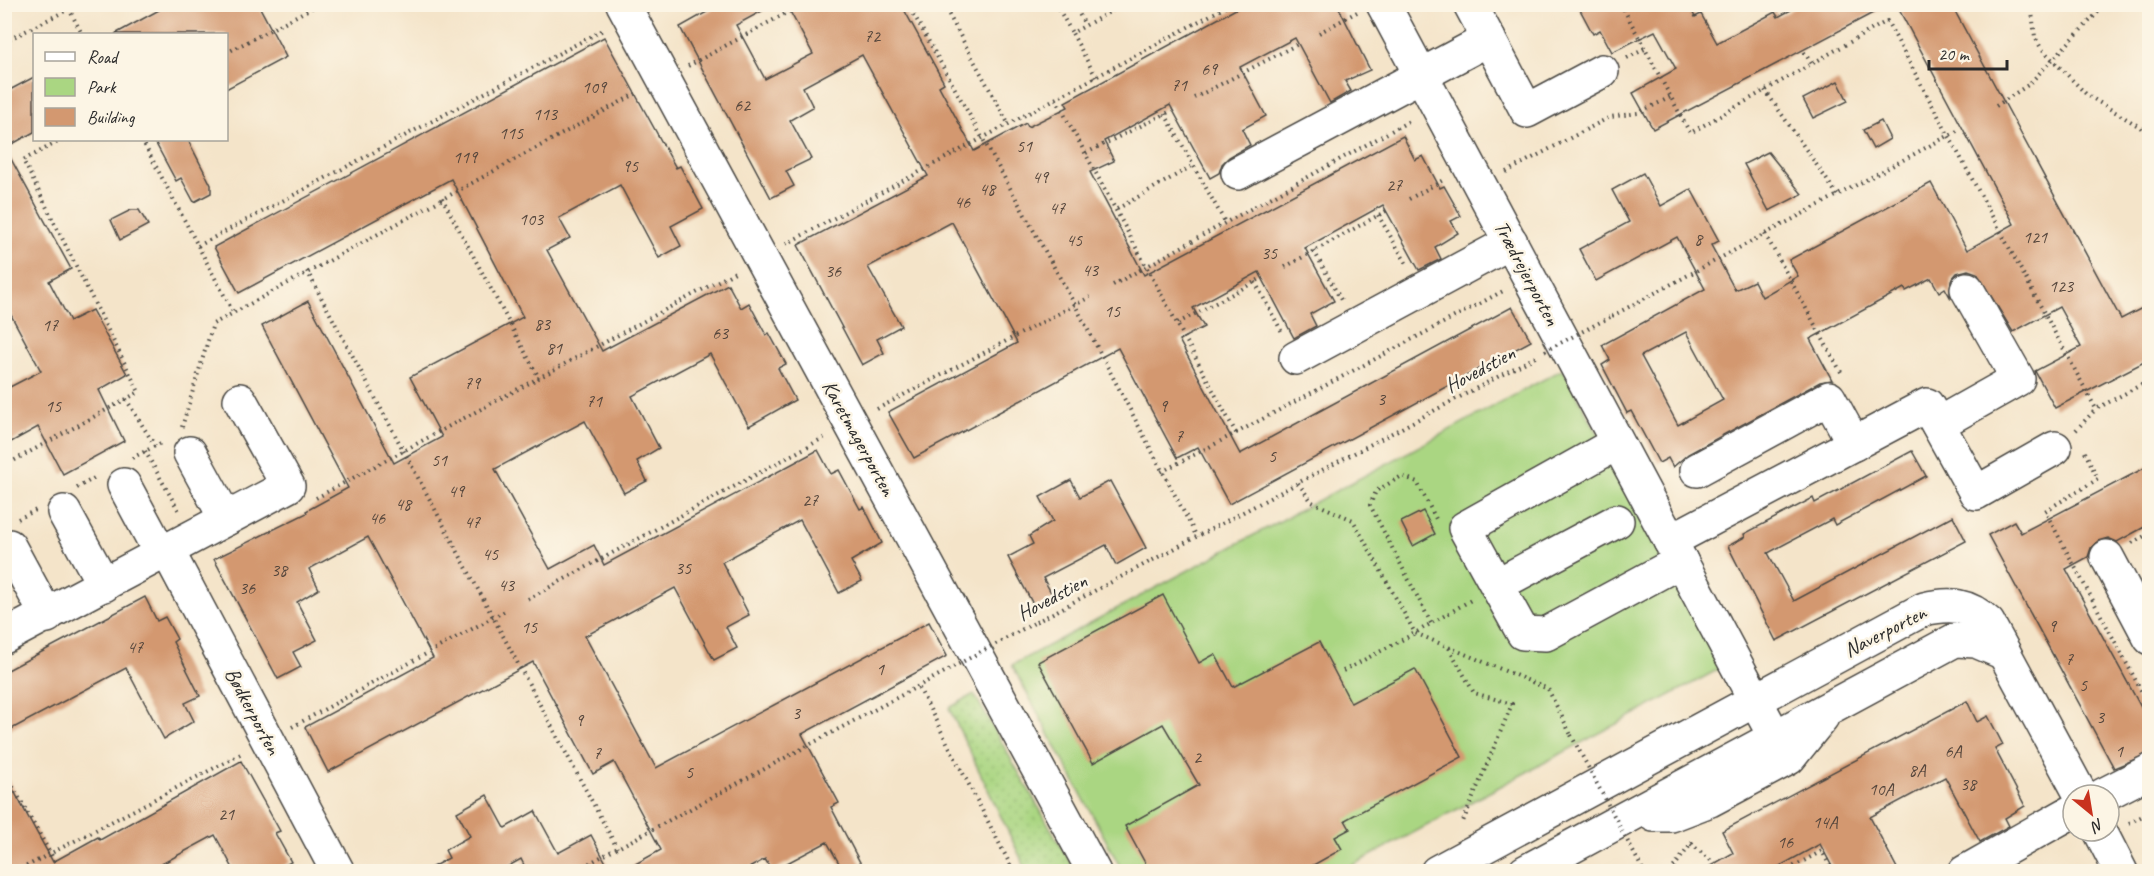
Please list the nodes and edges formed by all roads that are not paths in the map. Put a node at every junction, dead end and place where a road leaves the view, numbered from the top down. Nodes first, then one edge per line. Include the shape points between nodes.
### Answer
1 (1470, 4) edge
2 (1372, 7) edge
3 (626, 10) edge
4 (1489, 39) junction
5 (1602, 71) dead end
6 (1422, 76) junction
7 (1238, 173) dead end
8 (1511, 242) junction
9 (1967, 289) dead end
10 (1292, 351) road end
11 (240, 400) dead end
12 (1938, 424) junction
13 (181, 441) road end
14 (1617, 442) junction
15 (1854, 444) junction
16 (2055, 448) dead end
17 (1697, 470) dead end
18 (118, 473) road end
19 (59, 503) road end
20 (226, 519) junction
21 (1617, 521) dead end
22 (12, 533) road end
23 (174, 547) junction
24 (1675, 551) junction
25 (2107, 557) dead end
26 (104, 585) junction
27 (1485, 592) junction
28 (47, 616) junction
29 (4, 638) edge
30 (2150, 638) edge
31 (2004, 653) junction
32 (1755, 700) junction
33 (1831, 705) junction
34 (1775, 737) junction
35 (2150, 771) edge
36 (2075, 783) edge
37 (2121, 786) edge
38 (1629, 816) junction
39 (2061, 818) edge
40 (2106, 843) edge
41 (1441, 869) edge
42 (338, 872) edge
43 (1094, 872) edge
44 (1525, 872) edge
45 (1965, 872) edge
46 (2121, 872) edge

1 - 4 street
2 - 6 street, Trædrejerporten
3 - 43 street, Karetmagerporten
4 - 5 street via 1527,111
4 - 6 street
6 - 7 street
6 - 8 street, Trædrejerporten
8 - 10 street
8 - 14 street, Trædrejerporten
9 - 12 street via 2018,379
11 - 20 street via 302,492
12 - 15 street via 1928,405
12 - 16 street via 1976,493
13 - 20 street
14 - 24 street, Trædrejerporten
14 - 27 street via 1465,528
15 - 17 street via 1829,398
15 - 24 street
18 - 23 street, Bødkerporten
19 - 26 street
20 - 23 street
21 - 27 street
22 - 28 street
23 - 26 street
23 - 42 street, Bødkerporten via 268,740
24 - 27 street via 1546,634 1523,633
24 - 32 street, Trædrejerporten
25 - 30 street
26 - 28 street
28 - 29 street
31 - 32 street, Naverporten via 1980,616 1961,606 1938,606 1924,609
31 - 33 street, Naverporten via 1976,641 1955,640
31 - 36 street
32 - 34 street, Trædrejerporten
32 - 41 street, Naverporten
33 - 34 street, Naverporten
33 - 38 street via 1789,758 1763,773 1671,815
34 - 38 street, Naverporten
35 - 37 street
38 - 44 street, Naverporten
39 - 45 street
40 - 46 street

